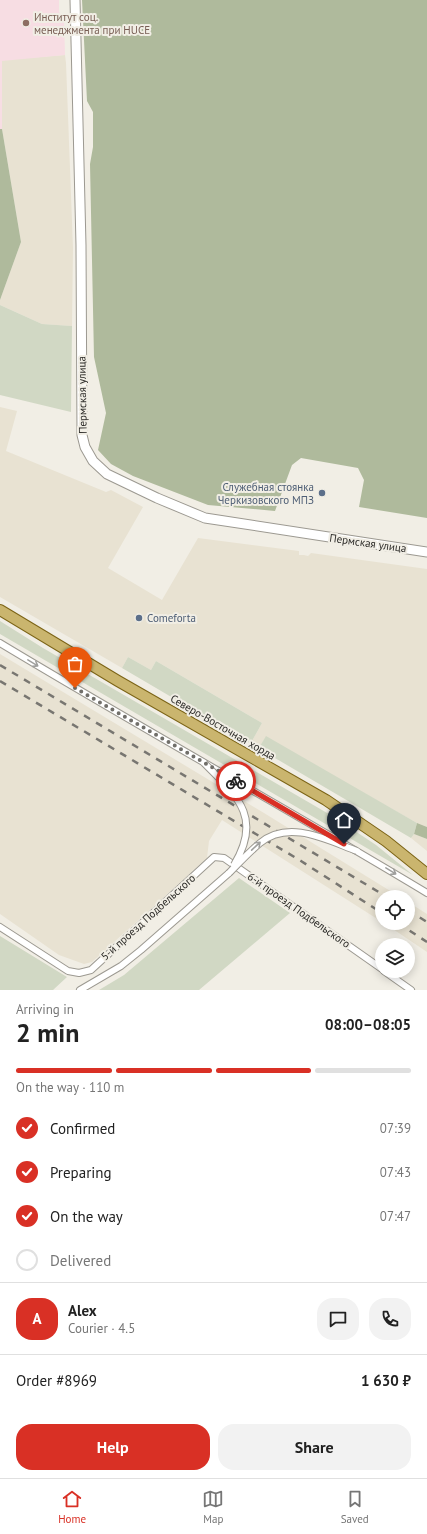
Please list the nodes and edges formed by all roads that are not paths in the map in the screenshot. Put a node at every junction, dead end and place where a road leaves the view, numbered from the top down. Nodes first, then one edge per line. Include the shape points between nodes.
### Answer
1 (75, 0) edge
2 (427, 552) edge
3 (0, 610) edge
4 (0, 643) edge
5 (204, 763) junction
6 (357, 851) junction
7 (214, 857) joint
8 (229, 873) junction
9 (427, 874) edge
10 (427, 893) edge
11 (0, 927) edge
12 (375, 964) edge
13 (394, 978) edge
14 (80, 990) edge
15 (411, 990) edge

1 - 2 street, Пермская улица via 81,245 82,435 92,461 107,474 205,518
3 - 9 main road, Северо-Восточная хорда via 326,800 386,841
4 -> 5 street
5 - 6 street, bridge
5 - 8 street, bridge via 233,791 246,817 244,843
8 -> 6 street, 5-й проезд Подбельского, bridge via 259,843 282,832 305,833
6 -> 10 street
7 - 11 street, 5-й проезд Подбельского via 91,970 79,973 66,970
7 - 12 street, 6-й проезд Подбельского via 224,858 244,871
8 - 14 street, 5-й проезд Подбельского via 121,966
13 - 15 street, 6-й проезд Подбельского

